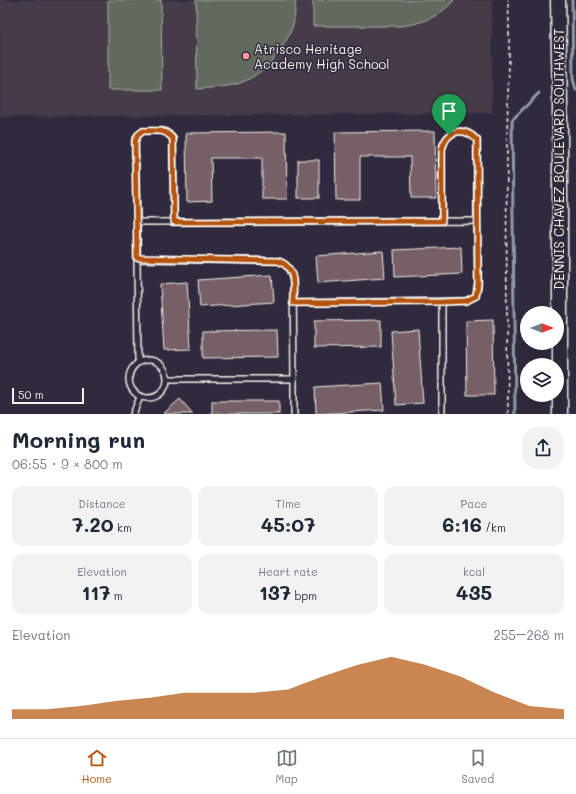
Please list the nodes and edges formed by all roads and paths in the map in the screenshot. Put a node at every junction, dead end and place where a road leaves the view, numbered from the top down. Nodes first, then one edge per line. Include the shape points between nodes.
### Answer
1 (508, 0) edge
2 (558, 0) edge
3 (442, 221) junction
4 (477, 221) junction
5 (137, 222) junction
6 (174, 222) junction
7 (137, 258) junction
8 (442, 302) junction
9 (293, 303) junction
10 (138, 362) junction
11 (168, 379) junction
12 (294, 379) junction
13 (140, 397) junction
14 (132, 414) edge
15 (294, 414) edge
16 (442, 414) edge
17 (508, 414) edge
18 (560, 414) edge

1 - 17 path
2 - 18 main road, DENNIS CHAVEZ BOULEVARD SOUTHWEST
3 - 4 lane
3 - 4 lane via 444,141 456,132 465,132 477,140
3 - 6 lane
4 - 8 lane via 476,296 466,301
5 - 6 lane
5 - 6 lane via 135,141 143,131 164,131 173,139
5 - 7 lane
7 - 9 lane via 278,261 291,271
7 - 10 lane
8 - 9 lane
8 - 16 lane
9 - 12 lane
10 - 11 lane via 158,362
10 - 13 lane via 128,377 131,389
11 - 12 lane
11 - 13 lane via 167,386 159,396 146,399
12 - 15 lane
13 - 14 lane

